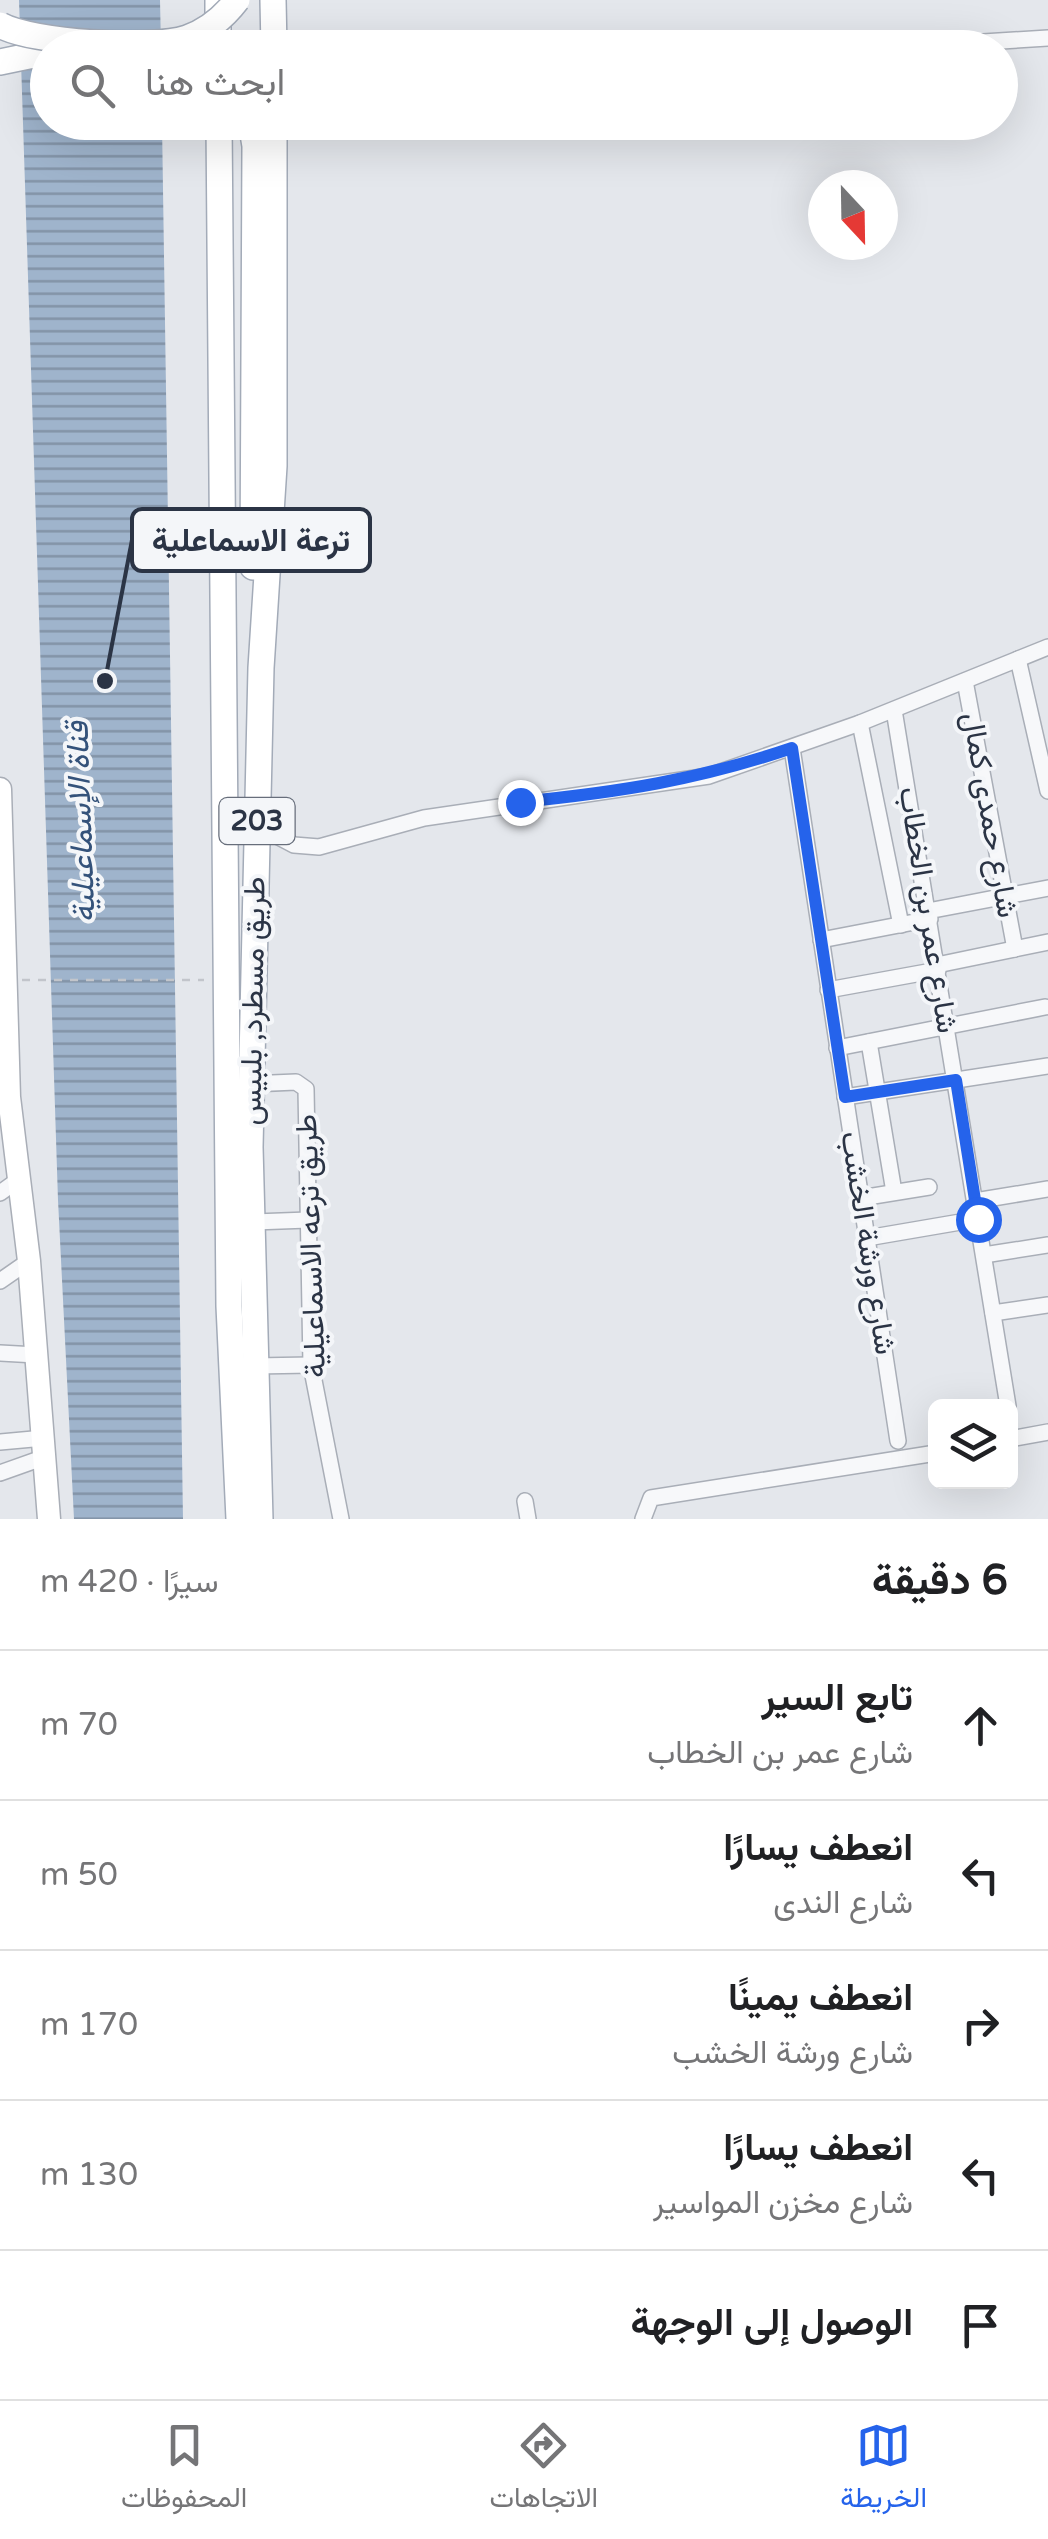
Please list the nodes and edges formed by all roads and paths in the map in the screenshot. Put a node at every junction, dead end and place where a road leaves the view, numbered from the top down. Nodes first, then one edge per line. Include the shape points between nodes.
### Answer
1 (218, 0) edge
2 (236, 0) edge
3 (273, 0) edge
4 (0, 25) edge
5 (204, 30) edge
6 (218, 30) edge
7 (274, 30) edge
8 (30, 35) edge
9 (1048, 38) edge
10 (1018, 40) edge
11 (30, 56) edge
12 (0, 62) edge
13 (219, 140) edge
14 (254, 140) edge
15 (274, 140) edge
16 (1048, 647) edge
17 (1018, 659) junction
18 (261, 668) junction
19 (965, 681) junction
20 (894, 710) junction
21 (860, 722) junction
22 (792, 748) junction
23 (0, 789) edge
24 (1048, 791) edge
25 (1, 829) edge
26 (257, 832) junction
27 (1048, 888) edge
28 (1006, 896) junction
29 (929, 915) junction
30 (901, 924) junction
31 (821, 940) junction
32 (1048, 942) edge
33 (1014, 949) junction
34 (938, 968) junction
35 (199, 979) dead end
36 (41, 980) dead end
37 (828, 990) junction
38 (1045, 1007) dead end
39 (947, 1026) junction
40 (869, 1042) junction
41 (837, 1048) junction
42 (1048, 1066) edge
43 (956, 1080) junction
44 (251, 1084) junction
45 (877, 1092) junction
46 (845, 1097) junction
47 (4, 1098) edge
48 (9, 1187) edge
49 (930, 1187) dead end
50 (1048, 1189) edge
51 (894, 1192) junction
52 (861, 1198) junction
53 (975, 1201) junction
54 (978, 1219) junction
55 (308, 1220) junction
56 (251, 1222) junction
57 (867, 1238) junction
58 (1048, 1245) edge
59 (984, 1255) junction
60 (28, 1261) junction
61 (0, 1281) edge
62 (1048, 1305) edge
63 (993, 1313) junction
64 (0, 1352) edge
65 (36, 1354) junction
66 (311, 1365) junction
67 (252, 1366) junction
68 (1007, 1399) edge
69 (1048, 1432) edge
70 (1018, 1433) edge
71 (898, 1441) dead end
72 (0, 1442) edge
73 (44, 1447) junction
74 (928, 1455) edge
75 (0, 1473) edge
76 (526, 1500) dead end
77 (644, 1511) edge
78 (49, 1519) edge
79 (238, 1519) edge
80 (260, 1519) edge
81 (341, 1519) edge
82 (528, 1519) edge

1 - 6 main road
2 - 5 main road, bridge
3 - 7 main road
4 - 8 main road, bridge
9 - 10 street
11 - 12 main road
13 - 79 main road, طريق مسطرد, بلبيس / 203 via 229,1306
14 - 18 main road via 253,577
15 - 18 main road, طريق مسطرد, بلبيس / 203 via 274,466
16 - 17 street
17 - 19 street
17 - 24 street
18 - 26 main road, طريق مسطرد, بلبيس / 203
19 - 20 street
19 - 28 street, شارع حمدى كمال
20 - 21 street
20 - 29 street, شارع عمر بن الخطاب
21 - 22 street
21 - 30 street
22 - 26 street via 692,779 438,815 319,846
22 - 31 street, شارع ورشة الخشب
23 - 25 main road
25 - 47 main road
26 - 44 main road, طريق مسطرد, بلبيس / 203
27 - 28 street
28 - 29 street
28 - 33 street, شارع حمدى كمال
29 - 30 street
29 - 34 street, شارع عمر بن الخطاب
30 - 31 street
31 - 37 street, شارع ورشة الخشب
32 - 33 street
33 - 34 street
34 - 37 street
34 - 39 street, شارع عمر بن الخطاب
35 - 36 path
37 - 41 street, شارع ورشة الخشب
38 - 39 street
39 - 40 street
39 - 43 street, شارع عمر بن الخطاب
40 - 41 street
40 - 45 street
41 - 46 street, شارع ورشة الخشب
42 - 43 street
43 - 45 street
43 - 53 street, شارع عمر بن الخطاب
44 - 55 street, طريق ترعه الاسماعيلية via 296,1082 306,1089
44 - 56 main road, طريق مسطرد, بلبيس / 203
45 - 46 street
45 - 51 street
46 - 52 street, شارع ورشة الخشب
47 - 48 main road
48 - 60 main road
49 - 51 street
50 - 53 street
51 - 52 street
52 - 57 street, شارع ورشة الخشب
53 - 54 street, شارع عمر بن الخطاب
54 - 57 street
54 - 59 street, شارع عمر بن الخطاب
55 - 56 street
55 - 66 street, طريق ترعه الاسماعيلية
56 - 67 main road, طريق مسطرد, بلبيس / 203
57 - 71 street, شارع ورشة الخشب
58 - 59 street
59 - 63 street, شارع عمر بن الخطاب
60 - 61 street
60 - 65 main road
62 - 63 street
63 - 68 street, شارع عمر بن الخطاب
64 - 65 street
65 - 73 main road
66 - 67 street
66 - 81 street, طريق ترعه الاسماعيلية
67 - 80 main road, طريق مسطرد, بلبيس / 203
69 - 70 street
72 - 73 street
73 - 75 street
73 - 78 main road
74 - 77 street
76 - 82 street

